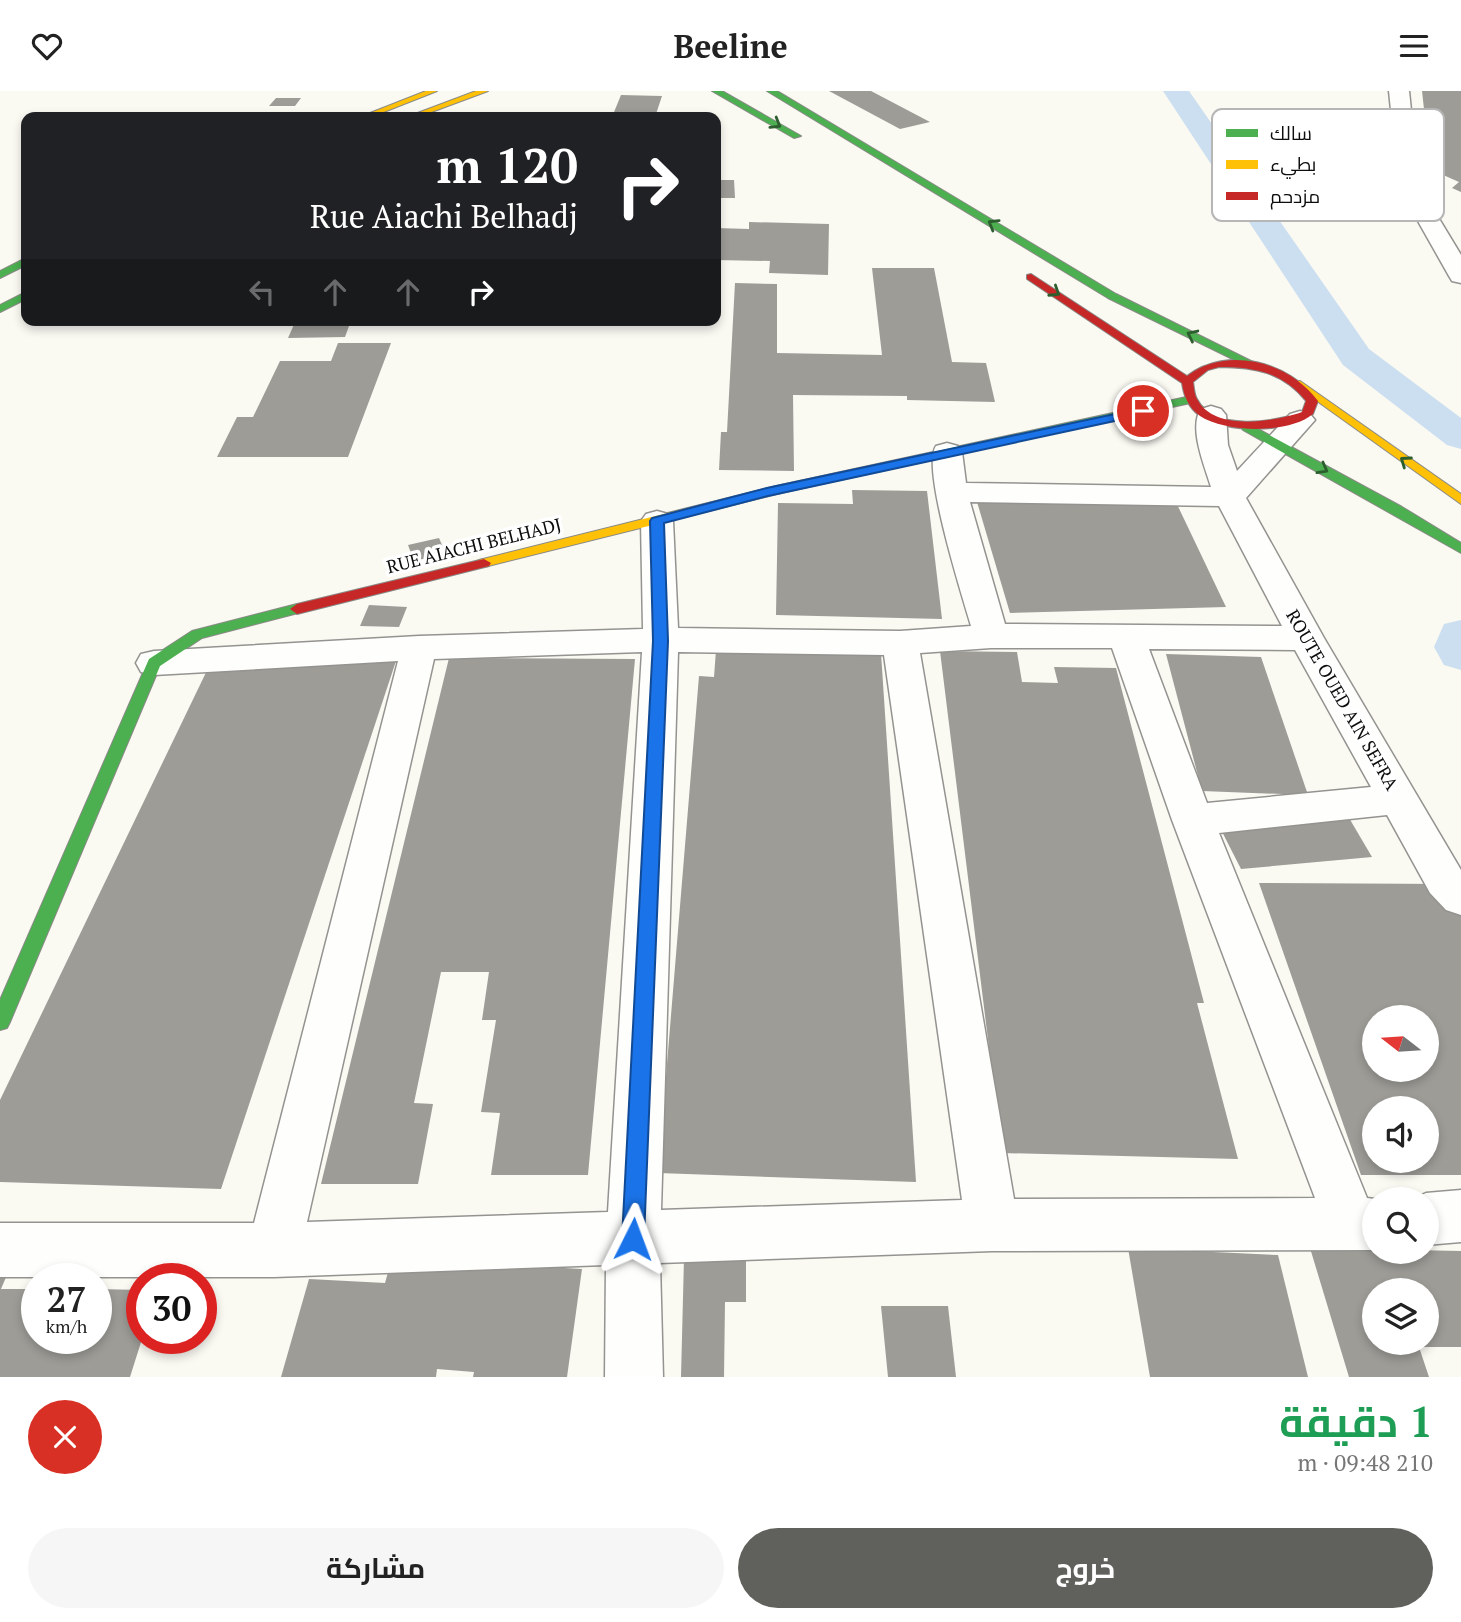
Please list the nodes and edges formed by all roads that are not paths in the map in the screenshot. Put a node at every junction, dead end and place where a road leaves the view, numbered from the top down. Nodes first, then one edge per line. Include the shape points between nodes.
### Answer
1 (433, 91) edge
2 (484, 91) edge
3 (716, 91) edge
4 (771, 91) edge
5 (1399, 91) edge
6 (1401, 109) edge
7 (378, 112) edge
8 (425, 112) edge
9 (808, 143) dead end
10 (1429, 221) edge
11 (21, 264) edge
12 (1015, 267) dead end
13 (0, 275) edge
14 (1461, 277) edge
15 (21, 298) edge
16 (0, 309) edge
17 (1253, 365) junction
18 (1187, 380) junction
19 (1300, 384) junction
20 (1201, 407) junction
21 (1300, 421) junction
22 (1242, 425) junction
23 (1280, 445) junction
24 (947, 452) junction
25 (951, 492) junction
26 (1230, 497) junction
27 (1461, 500) edge
28 (657, 521) junction
29 (1461, 549) edge
30 (991, 636) junction
31 (1307, 638) junction
32 (1126, 639) junction
33 (661, 641) junction
34 (900, 643) junction
35 (419, 648) junction
36 (154, 663) junction
37 (1399, 799) junction
38 (1193, 820) junction
39 (1461, 898) edge
40 (0, 1022) edge
41 (1461, 1216) edge
42 (1439, 1218) edge
43 (1362, 1223) edge
44 (992, 1225) junction
45 (1362, 1225) edge
46 (633, 1239) junction
47 (0, 1250) edge
48 (274, 1250) junction
49 (634, 1377) edge

1 - 7 main road
2 - 8 main road
3 -> 9 main road
17 -> 4 main road via 1112,296
5 - 6 street
10 - 14 street
11 - 13 main road
12 -> 18 main road
15 - 16 main road
17 - 18 main road via 1204,367
17 - 19 main road
18 - 20 main road via 1186,390
19 - 21 main road via 1312,404
27 -> 19 main road
20 - 22 main road
20 - 24 main road, RUE AIACHI BELHADJ
20 - 26 street, ROUTE OUED AIN SEFRA
21 - 22 main road via 1284,426
21 - 23 street
22 - 23 main road
23 - 26 street
23 -> 29 main road
24 - 25 street
24 - 28 main road, RUE AIACHI BELHADJ
25 - 26 street
25 - 30 street
26 - 31 street, ROUTE OUED AIN SEFRA
28 - 33 street
28 - 36 main road, RUE AIACHI BELHADJ via 197,633
30 - 32 street
30 - 34 street
31 - 32 street
31 - 37 street, ROUTE OUED AIN SEFRA
32 - 38 street
33 - 34 street
33 - 35 street
33 - 46 street
34 - 44 street
35 - 36 street
35 - 48 street
36 - 40 main road
37 - 38 street
37 - 39 street, ROUTE OUED AIN SEFRA via 1445,881
38 - 43 street
41 - 42 street
44 - 45 street
44 - 46 street
46 - 48 street
46 - 49 street
47 - 48 street

